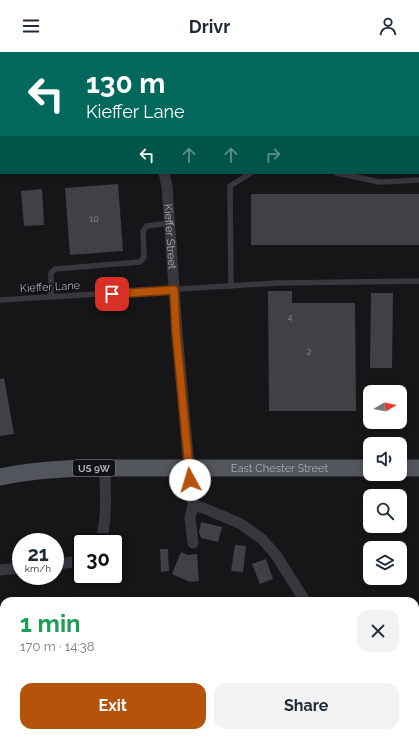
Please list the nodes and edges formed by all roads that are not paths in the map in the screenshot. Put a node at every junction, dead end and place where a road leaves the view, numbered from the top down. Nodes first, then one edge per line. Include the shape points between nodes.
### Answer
1 (164, 174) edge
2 (249, 174) edge
3 (341, 174) edge
4 (419, 180) edge
5 (169, 223) junction
6 (419, 281) edge
7 (231, 286) junction
8 (174, 290) junction
9 (51, 296) junction
10 (0, 300) edge
11 (105, 468) junction
12 (188, 468) junction
13 (363, 468) edge
14 (407, 468) edge
15 (419, 468) edge
16 (0, 477) edge
17 (193, 506) junction
18 (102, 533) edge
19 (193, 543) dead end
20 (12, 569) edge
21 (0, 570) edge
22 (302, 597) edge

1 - 5 street, Kieffer Street
2 - 7 lane via 230,186
3 - 4 lane via 380,182
5 - 8 street, Kieffer Street
5 - 9 lane via 147,226 143,231 144,257 140,262 55,269 51,273
6 - 7 lane, Kieffer Lane
7 - 8 lane, Kieffer Lane
8 - 9 lane, Kieffer Lane
8 - 12 street, Kieffer Street
9 - 10 lane, Kieffer Lane
11 - 12 main road, US 9W
11 - 16 main road, US 9W via 45,470
11 - 18 street via 106,508
12 - 13 main road, East Chester Street / US 9W
12 - 17 street, Kieffer Street
14 - 15 main road
17 - 19 street, Kieffer Street via 190,518
17 - 22 street via 241,524 262,539 276,555
20 - 21 street

